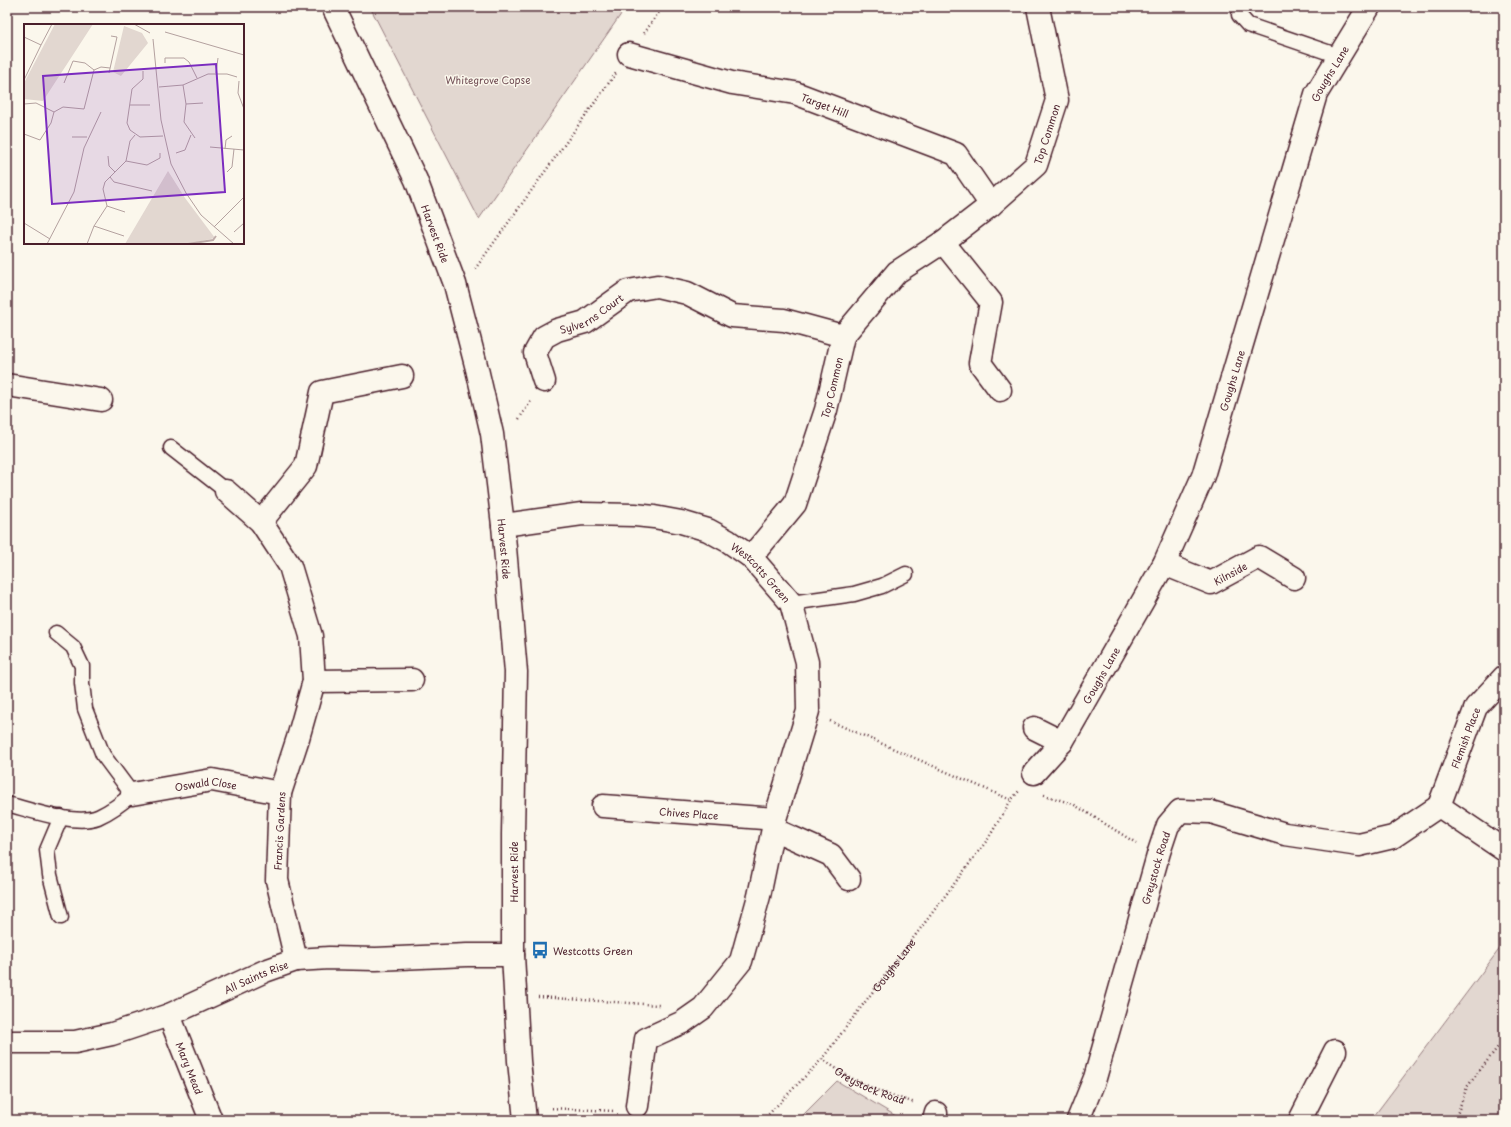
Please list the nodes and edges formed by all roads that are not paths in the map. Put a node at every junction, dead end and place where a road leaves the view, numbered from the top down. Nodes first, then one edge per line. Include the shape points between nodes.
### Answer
1 (333, 7) edge
2 (1038, 7) edge
3 (1369, 7) edge
4 (1239, 15) dead end
5 (629, 54) road end
6 (1339, 56) junction
7 (991, 205) junction
8 (943, 242) junction
9 (843, 336) junction
10 (402, 376) dead end
11 (544, 380) dead end
12 (7, 385) edge
13 (1000, 390) dead end
14 (101, 400) dead end
15 (171, 448) dead end
16 (226, 491) joint
17 (261, 522) junction
18 (503, 525) junction
19 (751, 557) junction
20 (1164, 564) junction
21 (906, 574) dead end
22 (1294, 578) dead end
23 (791, 603) junction
24 (56, 633) dead end
25 (1504, 677) edge
26 (412, 680) dead end
27 (314, 681) junction
28 (1034, 728) dead end
29 (1062, 742) junction
30 (1037, 782) road end
31 (280, 793) junction
32 (132, 794) junction
33 (7, 804) edge
34 (602, 806) dead end
35 (1438, 806) junction
36 (61, 817) junction
37 (774, 824) junction
38 (1504, 850) edge
39 (849, 879) dead end
40 (61, 916) dead end
41 (513, 955) junction
42 (296, 960) junction
43 (169, 1016) junction
44 (7, 1042) edge
45 (1335, 1051) dead end
46 (636, 1106) road end
47 (211, 1120) edge
48 (525, 1120) edge
49 (1078, 1120) edge
50 (1300, 1120) edge

1 - 18 street, Harvest Ride via 416,180 455,284 492,434
2 - 7 street, Top Common via 1057,100 1036,165
3 - 6 street, Goughs Lane
4 - 6 lane via 1248,25
5 - 7 street, Target Hill via 732,83 795,93 956,154
6 - 20 street, Goughs Lane via 1316,94 1203,476
7 - 8 street, Top Common
8 - 9 street, Top Common via 896,272
8 - 13 street via 991,302 980,363
9 - 11 street, Sylverns Court via 784,320 732,316 688,293 657,286 628,291 585,322 557,330 544,337 536,353
9 - 19 street, Top Common via 826,410 795,504
10 - 17 street via 322,392 306,466
12 - 14 street
15 - 16 lane
16 - 17 street, Francis Gardens
17 - 27 street, Francis Gardens via 290,566 311,636
18 - 19 street, Westcotts Green via 582,514 654,516 708,530
18 - 41 street, Harvest Ride via 516,672
19 - 23 street, Westcotts Green
20 - 22 street, Kilnside via 1211,583 1258,558
20 - 29 street, Goughs Lane
21 - 23 lane via 882,586 854,594
23 - 37 street, Westcotts Green via 807,662 808,711
24 - 32 lane via 73,647 82,666 85,709 104,755
25 - 35 street, Flemish Place via 1476,707
26 - 27 street
27 - 31 street, Francis Gardens
28 - 29 street
29 - 30 street, Goughs Lane
31 - 32 street, Oswald Close via 212,780
31 - 42 street, Francis Gardens via 277,880
32 - 36 lane via 118,806 97,817 72,820
33 - 36 lane
34 - 37 street, Chives Place
35 - 38 street
35 - 49 street, Greystock Road via 1394,837 1359,845 1285,834 1211,812 1180,811 1168,825 1159,852 1095,1078
36 - 40 lane via 47,850 50,875
37 - 39 street via 831,855
37 - 46 street, Westcotts Green via 759,896 741,961 704,1008 683,1022 646,1038
41 - 42 street, All Saints Rise
41 - 48 street, Harvest Ride
42 - 43 street, All Saints Rise via 265,971
43 - 44 street, All Saints Rise via 112,1034 75,1042
43 - 47 street, Mary Mead
45 - 50 street

